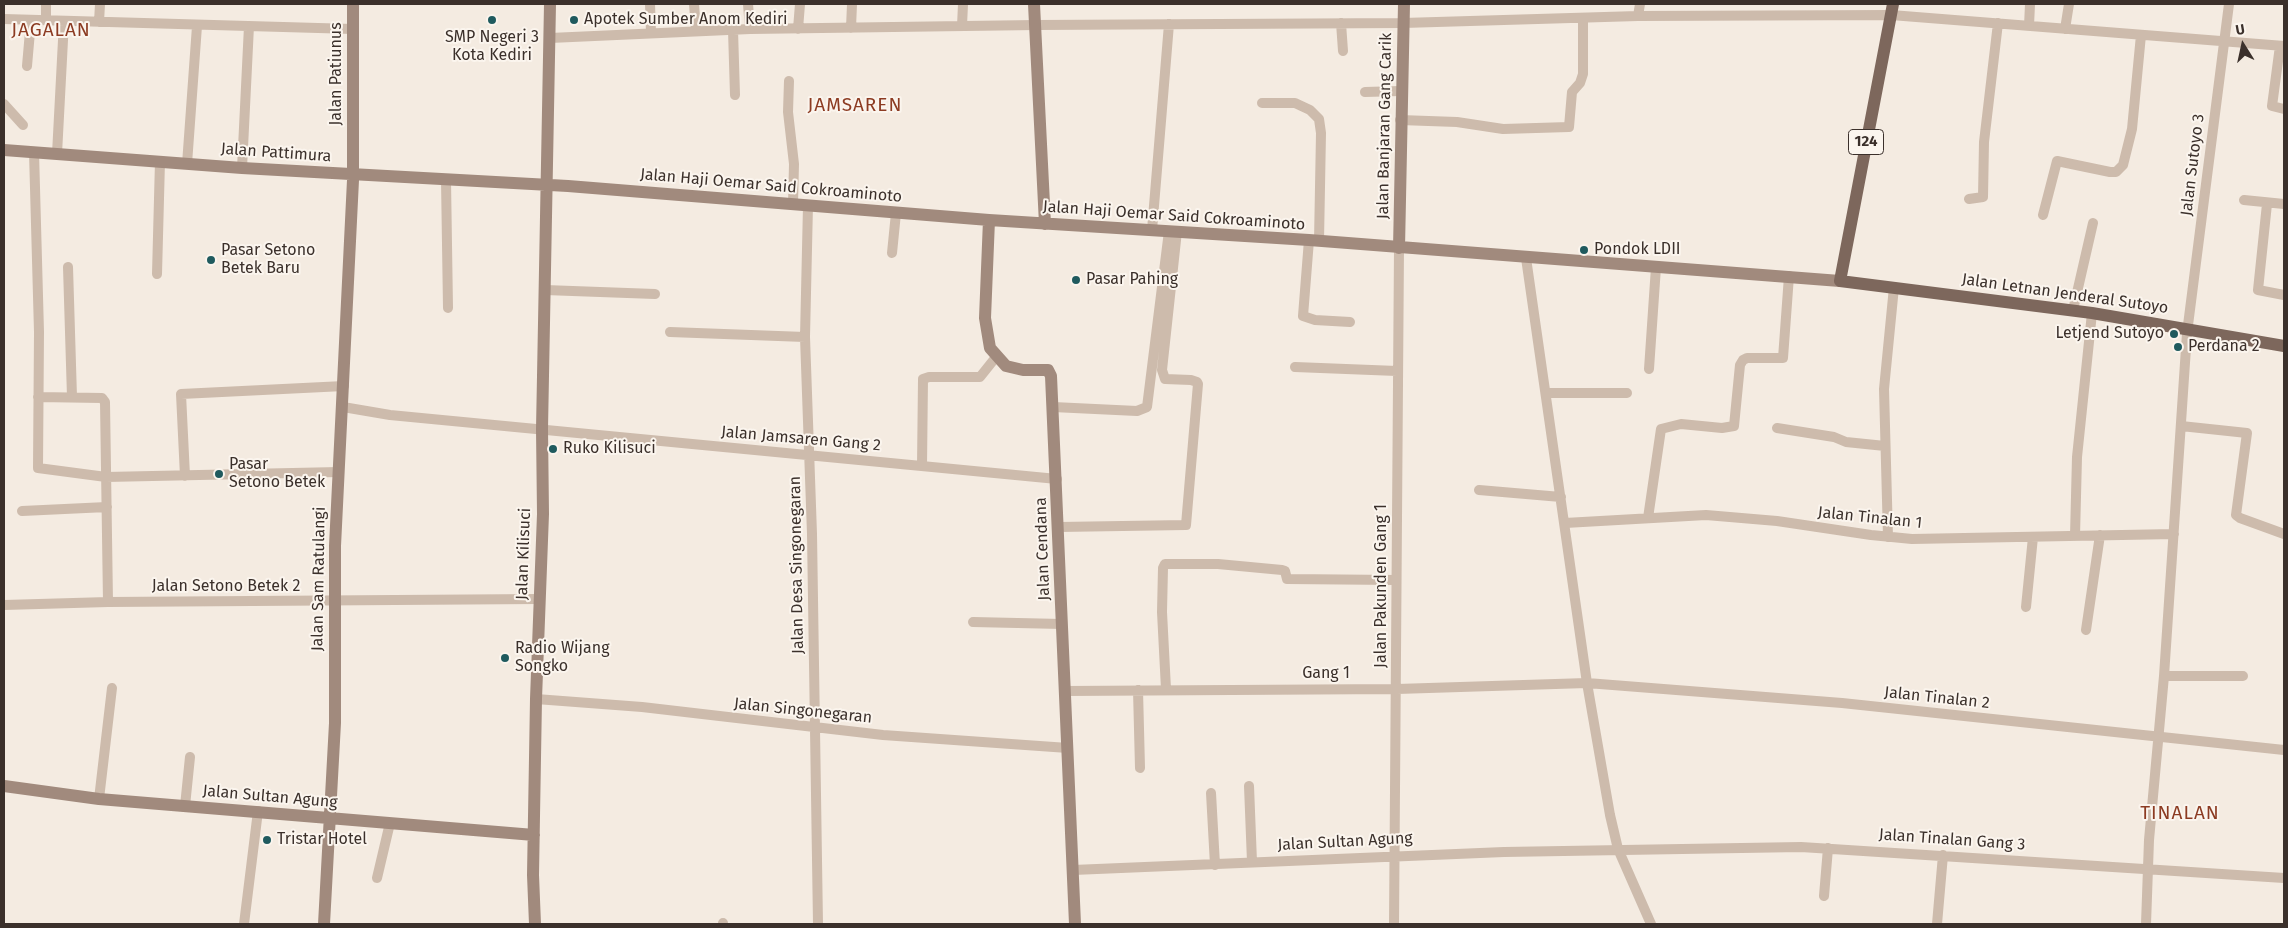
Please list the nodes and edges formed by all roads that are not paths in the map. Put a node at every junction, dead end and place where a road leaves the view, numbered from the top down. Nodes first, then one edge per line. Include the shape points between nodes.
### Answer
1 (46, 4) edge
2 (100, 4) edge
3 (353, 4) edge
4 (550, 4) edge
5 (650, 4) edge
6 (694, 4) edge
7 (748, 4) edge
8 (800, 4) edge
9 (852, 4) edge
10 (963, 4) edge
11 (1034, 4) edge
12 (1404, 4) edge
13 (1640, 4) edge
14 (2030, 4) edge
15 (2069, 4) edge
16 (2229, 4) edge
17 (1892, 9) edge
18 (1638, 16) junction
19 (1583, 18) junction
20 (4, 19) edge
21 (31, 20) junction
22 (46, 20) junction
23 (64, 21) junction
24 (99, 22) junction
25 (1403, 23) junction
26 (1998, 23) junction
27 (1169, 24) junction
28 (1341, 24) junction
29 (1036, 25) junction
30 (196, 26) junction
31 (249, 26) junction
32 (962, 26) junction
33 (2028, 26) junction
34 (851, 28) junction
35 (353, 29) junction
36 (750, 29) junction
37 (798, 29) junction
38 (2065, 29) junction
39 (733, 30) junction
40 (696, 31) junction
41 (651, 33) junction
42 (2141, 35) junction
43 (550, 38) junction
44 (2225, 40) junction
45 (2282, 46) edge
46 (1343, 50) dead end
47 (27, 66) dead end
48 (789, 81) dead end
49 (1365, 92) dead end
50 (1400, 92) junction
51 (735, 94) dead end
52 (1262, 102) dead end
53 (4, 104) edge
54 (2284, 109) edge
55 (1400, 120) junction
56 (23, 125) dead end
57 (4, 150) edge
58 (34, 152) junction
59 (57, 154) junction
60 (160, 162) junction
61 (187, 164) junction
62 (242, 168) junction
63 (352, 175) junction
64 (446, 180) junction
65 (546, 184) junction
66 (1969, 199) dead end
67 (2244, 200) dead end
68 (793, 204) junction
69 (2267, 204) junction
70 (2284, 204) edge
71 (808, 205) junction
72 (896, 212) junction
73 (2043, 215) dead end
74 (989, 220) junction
75 (2093, 223) dead end
76 (1045, 224) junction
77 (1152, 230) junction
78 (1173, 231) junction
79 (1314, 241) junction
80 (1399, 248) junction
81 (892, 253) dead end
82 (1526, 258) junction
83 (68, 267) dead end
84 (1656, 267) junction
85 (157, 274) dead end
86 (1795, 277) junction
87 (1840, 280) junction
88 (1894, 287) junction
89 (545, 290) junction
90 (654, 294) dead end
91 (2284, 295) edge
92 (448, 308) dead end
93 (2073, 310) junction
94 (2092, 313) junction
95 (1350, 322) dead end
96 (2188, 329) junction
97 (670, 332) dead end
98 (805, 337) junction
99 (2284, 345) edge
100 (996, 357) junction
101 (1295, 367) dead end
102 (1648, 369) dead end
103 (1397, 370) junction
104 (344, 386) junction
105 (1546, 393) junction
106 (1627, 393) dead end
107 (38, 397) junction
108 (72, 397) junction
109 (343, 407) junction
110 (1053, 407) junction
111 (2181, 426) junction
112 (1777, 428) dead end
113 (542, 429) junction
114 (1886, 446) junction
115 (810, 456) junction
116 (922, 466) junction
117 (339, 472) junction
118 (185, 476) junction
119 (106, 477) junction
120 (1057, 479) junction
121 (1479, 490) dead end
122 (1561, 497) junction
123 (107, 507) junction
124 (22, 511) dead end
125 (1648, 518) junction
126 (1565, 523) junction
127 (1059, 527) junction
128 (2174, 534) junction
129 (2284, 534) edge
130 (2075, 536) junction
131 (2100, 536) junction
132 (1888, 537) junction
133 (2033, 537) junction
134 (1396, 580) junction
135 (539, 600) junction
136 (108, 602) junction
137 (333, 602) junction
138 (4, 605) edge
139 (2026, 607) dead end
140 (973, 622) dead end
141 (1062, 624) junction
142 (2086, 630) dead end
143 (2164, 676) junction
144 (2243, 676) dead end
145 (1587, 683) junction
146 (112, 688) dead end
147 (1166, 689) junction
148 (1397, 689) junction
149 (1138, 690) junction
150 (1065, 691) junction
151 (536, 699) junction
152 (814, 728) junction
153 (2158, 735) junction
154 (1068, 748) junction
155 (2284, 750) edge
156 (190, 757) dead end
157 (1140, 768) dead end
158 (4, 786) edge
159 (1249, 786) dead end
160 (1211, 792) dead end
161 (99, 799) junction
162 (186, 806) junction
163 (258, 811) junction
164 (330, 818) junction
165 (390, 823) junction
166 (534, 835) junction
167 (1618, 848) junction
168 (1828, 848) junction
169 (1943, 855) junction
170 (1395, 856) junction
171 (1252, 862) junction
172 (1215, 864) junction
173 (2148, 869) junction
174 (1073, 870) junction
175 (377, 878) dead end
176 (2284, 878) edge
177 (1824, 896) dead end
178 (244, 924) edge
179 (324, 924) edge
180 (534, 924) edge
181 (818, 924) edge
182 (1075, 924) edge
183 (1394, 924) edge
184 (1651, 924) edge
185 (1937, 924) edge
186 (2146, 924) edge

1 - 22 street
2 - 24 street
3 - 35 main road, Jalan Patiunus
4 - 43 main road, Jalan Kilisuci
5 - 41 street
6 - 40 street
7 - 36 street
8 - 37 street
9 - 34 street
10 - 32 street
11 - 29 main road
12 - 25 main road, Jalan Banjaran Gang Carik
13 - 18 street
14 - 33 street
15 - 38 street
16 - 44 street, Jalan Sutoyo 3
17 - 18 street
17 - 26 street
17 - 87 main road, 124
18 - 19 street
19 - 25 street
19 - 55 street via 1583,74 1572,92 1569,127 1503,129 1457,122
20 - 21 street
21 - 22 street
21 - 47 street
22 - 23 street
23 - 24 street
23 - 59 street
24 - 30 street
25 - 28 street
25 - 50 main road, Jalan Banjaran Gang Carik
26 - 33 street
26 - 66 street via 1984,142 1983,197
27 - 28 street
27 - 29 street
27 - 77 street
28 - 46 street
29 - 32 street
29 - 76 main road
30 - 31 street
30 - 61 street
31 - 35 street
31 - 62 street
32 - 34 street
33 - 38 street
34 - 37 street
35 - 63 main road, Jalan Patiunus
36 - 37 street
36 - 39 street
38 - 42 street
39 - 40 street
39 - 51 street
40 - 41 street
41 - 43 street
42 - 44 street
42 - 73 street via 2132,129 2123,165 2116,172 2110,172 2057,161
43 - 65 main road, Jalan Kilisuci
44 - 45 street
44 - 96 street, Jalan Sutoyo 3
45 - 54 street via 2272,106
48 - 68 street
49 - 50 street
50 - 55 main road, Jalan Banjaran Gang Carik
52 - 79 street via 1295,103 1319,119 1321,133
53 - 56 street
55 - 80 main road, Jalan Banjaran Gang Carik
57 - 58 main road, Jalan Pattimura
58 - 59 main road, Jalan Pattimura
58 - 107 street
59 - 60 main road, Jalan Pattimura
60 - 61 main road, Jalan Pattimura
60 - 85 street
61 - 62 main road, Jalan Pattimura
62 - 63 main road, Jalan Pattimura
63 - 64 main road, Jalan Pattimura
63 - 104 main road, Jalan Sam Ratulangi
64 - 65 main road, Jalan Pattimura
64 - 92 street
65 - 68 main road, Jalan Haji Oemar Said Cokroaminoto
65 - 89 main road, Jalan Kilisuci
67 - 69 street
68 - 71 main road, Jalan Haji Oemar Said Cokroaminoto
69 - 70 street
69 - 91 street via 2258,290
71 - 72 main road, Jalan Haji Oemar Said Cokroaminoto
71 - 98 street, Jalan Desa Singonegaran
72 - 74 main road, Jalan Haji Oemar Said Cokroaminoto
72 - 81 street
74 - 76 main road, Jalan Haji Oemar Said Cokroaminoto
74 - 100 main road via 986,327 990,348
75 - 93 street
76 - 77 main road, Jalan Haji Oemar Said Cokroaminoto
77 - 78 main road, Jalan Haji Oemar Said Cokroaminoto
78 - 79 main road, Jalan Haji Oemar Said Cokroaminoto
78 - 110 street via 1147,407 1137,411
78 - 127 street via 1162,370 1166,379 1198,382 1186,525
79 - 80 main road, Jalan Haji Oemar Said Cokroaminoto
79 - 95 street via 1303,316
80 - 82 main road, Jalan Haji Oemar Said Cokroaminoto
80 - 103 street, Jalan Pakunden Gang 1
82 - 84 main road, Jalan Haji Oemar Said Cokroaminoto
82 - 105 street
83 - 108 street
84 - 86 main road, Jalan Haji Oemar Said Cokroaminoto
84 - 102 street
86 - 87 main road, Jalan Haji Oemar Said Cokroaminoto
86 - 125 street via 1783,358 1743,360 1734,426 1681,424 1661,429
87 - 88 main road, Jalan Letnan Jenderal Sutoyo
88 - 93 main road, Jalan Letnan Jenderal Sutoyo
88 - 114 street via 1884,389
89 - 90 street
89 - 113 main road, Jalan Kilisuci
93 - 94 main road, Jalan Letnan Jenderal Sutoyo
94 - 96 main road, Jalan Letnan Jenderal Sutoyo
94 - 130 street via 2077,457
96 - 99 main road, Jalan Letnan Jenderal Sutoyo
96 - 111 street, Jalan Sutoyo 3
97 - 98 street
98 - 115 street, Jalan Desa Singonegaran
100 - 110 main road, Jalan Cendana via 1012,369 1048,370
100 - 116 street via 980,377 923,379
101 - 103 street
103 - 134 street, Jalan Pakunden Gang 1
104 - 109 main road, Jalan Sam Ratulangi
104 - 118 street via 181,394
105 - 106 street
105 - 122 street
107 - 108 street
107 - 119 street via 38,468
108 - 119 street via 102,398 105,402
109 - 113 street, Jalan Jamsaren Gang 2 via 390,415
109 - 117 main road, Jalan Sam Ratulangi
110 - 120 main road, Jalan Cendana
111 - 128 street, Jalan Sutoyo 3
111 - 129 street via 2248,434 2236,515
112 - 114 street via 1834,437 1846,442
113 - 115 street, Jalan Jamsaren Gang 2
113 - 135 main road, Jalan Kilisuci
114 - 132 street
115 - 116 street, Jalan Jamsaren Gang 2
115 - 152 street, Jalan Desa Singonegaran
116 - 120 street, Jalan Jamsaren Gang 2
117 - 118 street
117 - 137 main road, Jalan Sam Ratulangi
118 - 119 street
119 - 123 street
120 - 127 main road, Jalan Cendana
121 - 122 street
122 - 126 street
123 - 124 street
123 - 136 street
125 - 126 street, Jalan Tinalan 1
125 - 132 street, Jalan Tinalan 1 via 1742,517
126 - 145 street
127 - 141 main road, Jalan Cendana
128 - 131 street, Jalan Tinalan 1
128 - 143 street, Jalan Sutoyo 3
130 - 131 street, Jalan Tinalan 1
130 - 133 street, Jalan Tinalan 1
131 - 142 street
132 - 133 street, Jalan Tinalan 1
133 - 139 street
134 - 147 street via 1287,579 1282,570 1218,564 1165,564 1162,612
134 - 148 street, Jalan Pakunden Gang 1
135 - 137 street, Jalan Setono Betek 2
135 - 151 main road, Jalan Kilisuci
136 - 137 street, Jalan Setono Betek 2
136 - 138 street, Jalan Setono Betek 2
137 - 164 main road, Jalan Sam Ratulangi via 334,723
140 - 141 street
141 - 150 main road, Jalan Cendana
143 - 144 street
143 - 153 street, Jalan Sutoyo 3
145 - 148 street, Gang 1
145 - 153 street, Jalan Tinalan 2 via 1729,692
145 - 167 street
146 - 161 street
147 - 148 street, Gang 1
147 - 149 street, Gang 1
148 - 170 street, Jalan Pakunden Gang 1
149 - 150 street, Gang 1
149 - 157 street
150 - 154 main road, Jalan Cendana
151 - 152 street, Jalan Singonegaran via 642,707
151 - 166 main road, Jalan Kilisuci
152 - 154 street, Jalan Singonegaran
152 - 181 street, Jalan Desa Singonegaran
153 - 155 street, Jalan Tinalan 2
153 - 173 street, Jalan Sutoyo 3
154 - 174 main road, Jalan Cendana
156 - 162 street
158 - 161 main road, Jalan Sultan Agung
159 - 171 street
160 - 172 street
161 - 162 main road, Jalan Sultan Agung
162 - 163 main road, Jalan Sultan Agung
163 - 164 main road, Jalan Sultan Agung
163 - 178 street
164 - 165 main road, Jalan Sultan Agung
164 - 179 main road, Jalan Sam Ratulangi
165 - 166 main road, Jalan Sultan Agung
165 - 175 street
166 - 180 main road, Jalan Kilisuci
167 - 168 street, Jalan Tinalan Gang 3
167 - 170 street, Jalan Sultan Agung
167 - 184 street
168 - 169 street, Jalan Tinalan Gang 3
168 - 177 street
169 - 173 street, Jalan Tinalan Gang 3
169 - 185 street
170 - 171 street, Jalan Sultan Agung
170 - 183 street, Jalan Pakunden Gang 1
171 - 172 street, Jalan Sultan Agung
172 - 174 street, Jalan Sultan Agung
173 - 176 street, Jalan Tinalan Gang 3
173 - 186 street, Jalan Sutoyo 3
174 - 182 main road, Jalan Cendana

